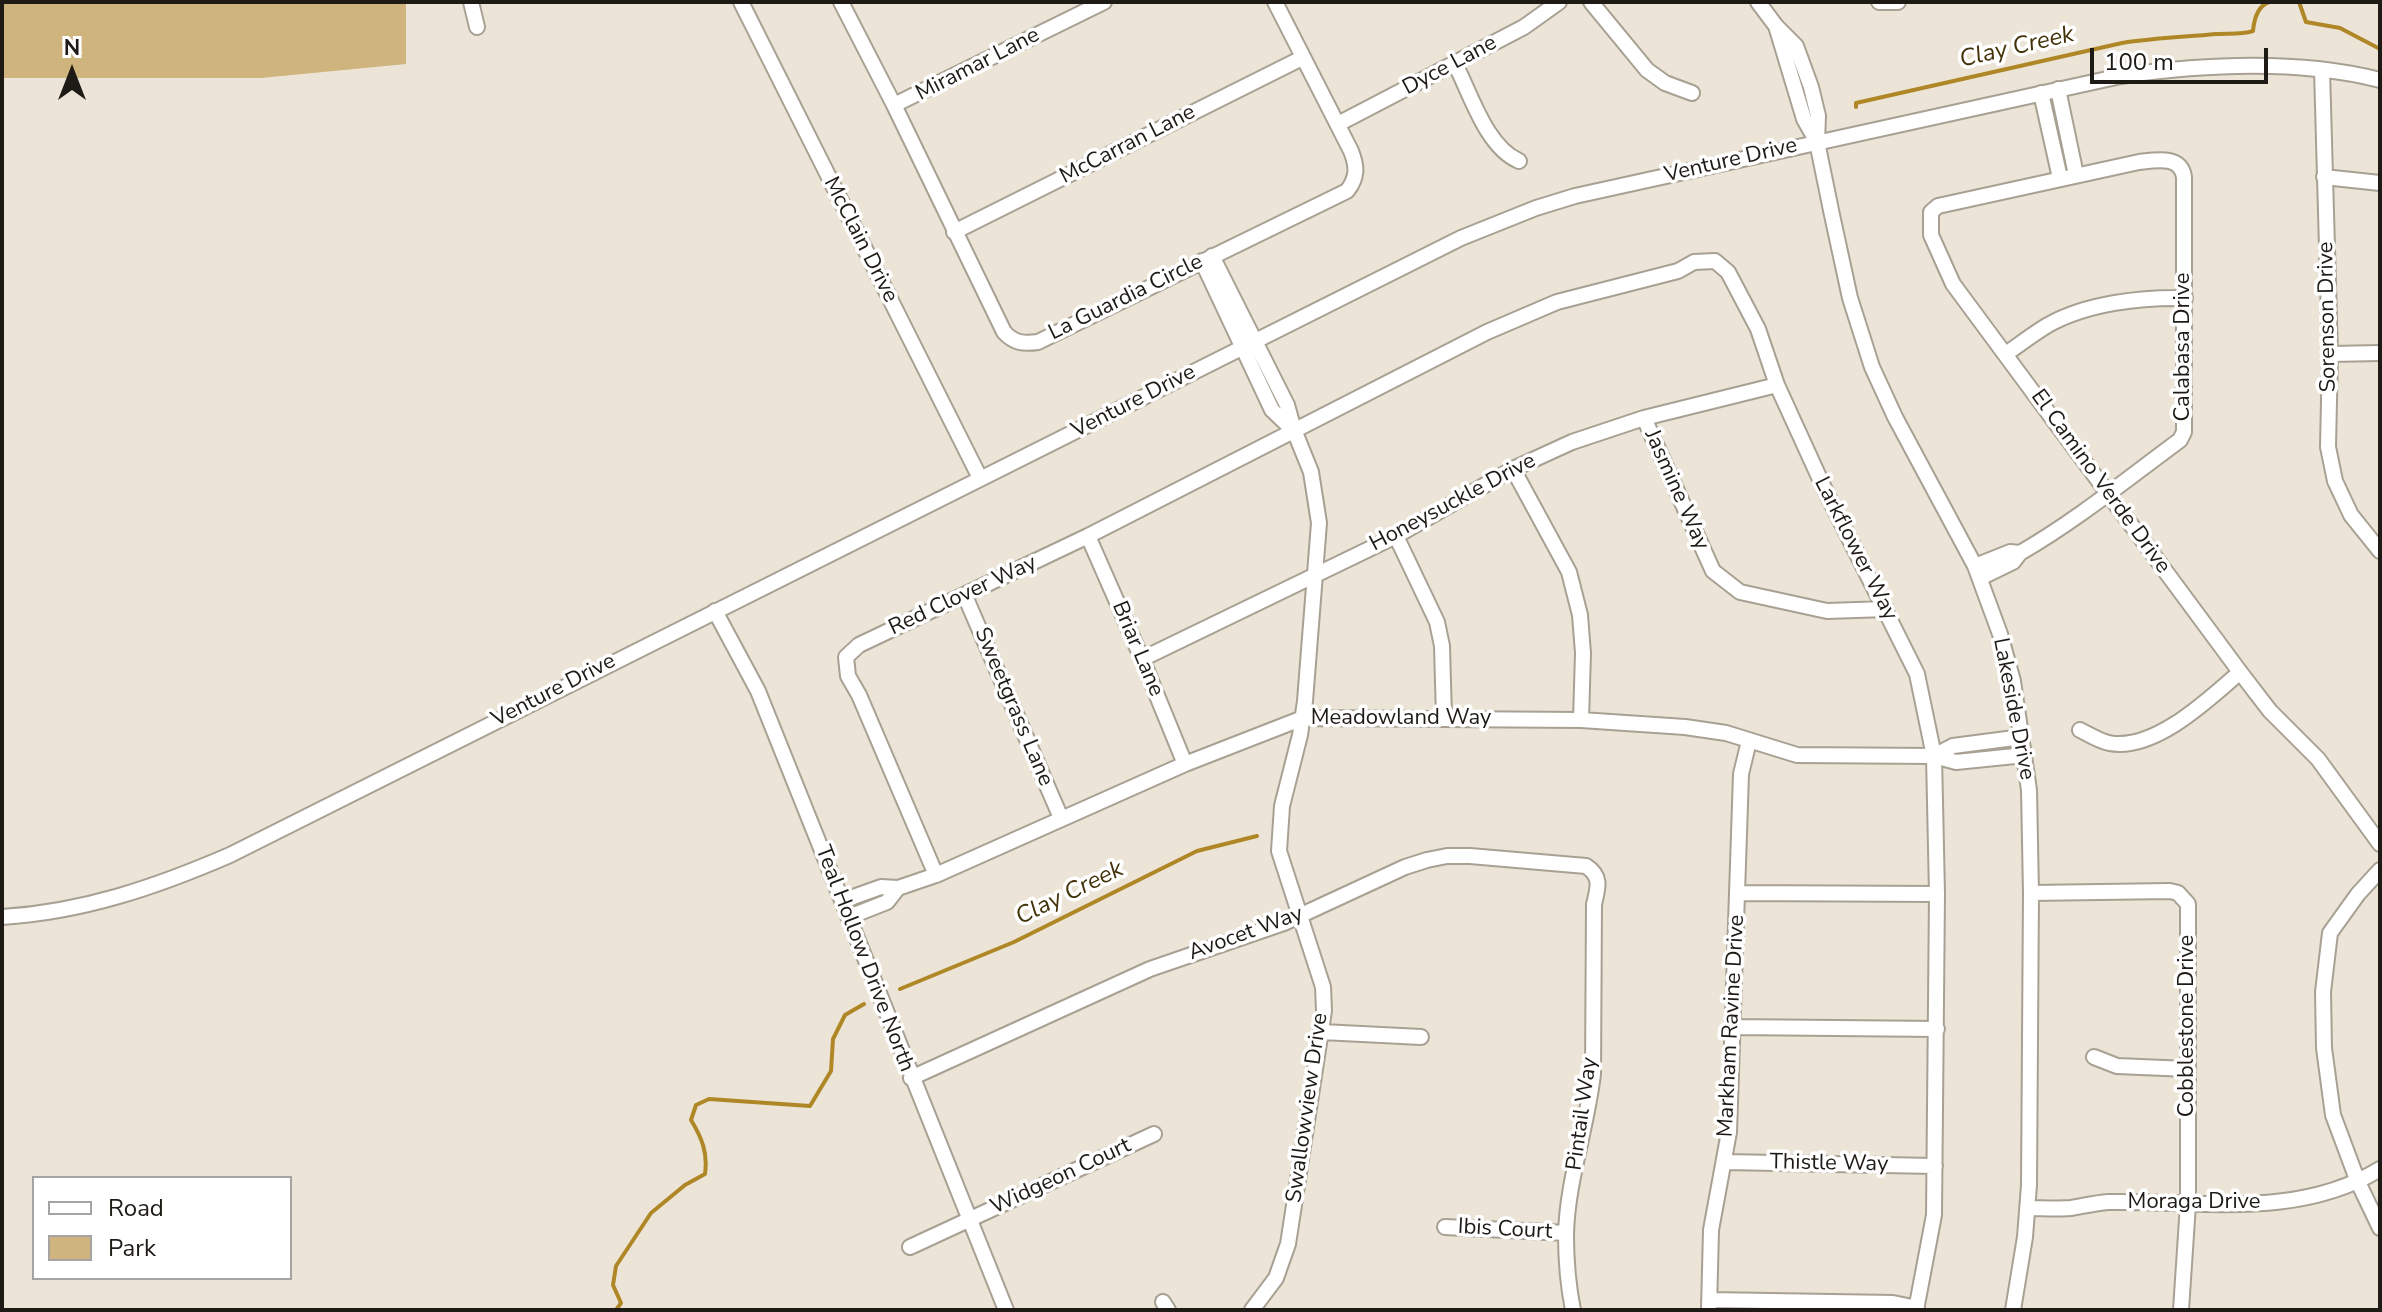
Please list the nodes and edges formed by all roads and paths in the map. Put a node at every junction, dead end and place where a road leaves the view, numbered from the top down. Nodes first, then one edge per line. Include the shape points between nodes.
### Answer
1 (471, 2) edge
2 (741, 2) edge
3 (841, 2) edge
4 (1104, 2) edge
5 (1275, 2) edge
6 (1559, 2) edge
7 (1591, 2) edge
8 (1758, 2) edge
9 (1879, 2) edge
10 (1898, 2) edge
11 (477, 27) dead end
12 (1302, 58) junction
13 (1455, 64) junction
14 (2322, 70) junction
15 (2380, 80) edge
16 (2058, 89) junction
17 (1692, 93) dead end
18 (2041, 93) junction
19 (894, 105) junction
20 (1338, 124) junction
21 (1817, 142) junction
22 (1519, 161) dead end
23 (2076, 175) junction
24 (2324, 177) junction
25 (2060, 178) junction
26 (2380, 183) edge
27 (954, 232) junction
28 (1207, 258) junction
29 (2185, 298) junction
30 (1249, 344) junction
31 (2380, 353) edge
32 (2006, 354) junction
33 (2330, 354) junction
34 (1777, 385) junction
35 (1644, 418) junction
36 (1294, 430) junction
37 (1513, 469) junction
38 (980, 478) junction
39 (2109, 495) junction
40 (1088, 536) junction
41 (1396, 536) junction
42 (2380, 551) edge
43 (1978, 572) junction
44 (1316, 573) junction
45 (965, 596) junction
46 (1886, 609) junction
47 (715, 611) junction
48 (1142, 659) junction
49 (2240, 672) junction
50 (1303, 718) junction
51 (1444, 718) junction
52 (1581, 720) junction
53 (2080, 730) dead end
54 (2022, 737) junction
55 (1749, 741) junction
56 (2025, 755) junction
57 (1934, 756) junction
58 (1185, 764) junction
59 (1061, 818) junction
60 (2380, 844) edge
61 (2380, 870) edge
62 (1594, 871) joint
63 (936, 875) junction
64 (898, 888) junction
65 (1738, 893) junction
66 (2031, 893) junction
67 (1937, 894) junction
68 (842, 901) junction
69 (2, 917) edge
70 (849, 917) junction
71 (1299, 917) junction
72 (1734, 1027) junction
73 (1937, 1029) junction
74 (1322, 1032) junction
75 (1421, 1037) dead end
76 (2094, 1057) dead end
77 (2188, 1069) junction
78 (911, 1078) junction
79 (1154, 1134) dead end
80 (1724, 1162) junction
81 (1935, 1166) junction
82 (2380, 1169) edge
83 (2358, 1182) junction
84 (2188, 1204) junction
85 (2028, 1208) junction
86 (969, 1220) junction
87 (1445, 1227) dead end
88 (2380, 1228) edge
89 (1566, 1233) junction
90 (910, 1247) dead end
91 (1709, 1305) edge
92 (1916, 1309) edge
93 (1006, 1310) edge
94 (1252, 1310) edge
95 (1573, 1310) edge
96 (2013, 1310) edge
97 (2181, 1310) edge

1 - 11 street
2 - 38 street, McClain Drive
3 - 19 street, La Guardia Circle
4 - 19 street, Miramar Lane
5 - 12 street, La Guardia Circle
6 - 13 street, Dyce Lane
7 - 17 street via 1647,70
8 - 21 street, Lakeside Drive via 1796,46 1818,116
9 - 10 street
12 - 20 street, La Guardia Circle
12 - 27 street, McCarran Lane
13 - 20 street, Dyce Lane
13 - 22 street via 1493,140
14 - 15 street, Venture Drive
14 - 16 street, Venture Drive via 2194,68
14 - 24 street, Sorenson Drive
16 - 18 street, Venture Drive
16 - 23 street
18 - 21 street, Venture Drive
18 - 25 street
19 - 27 street, La Guardia Circle
20 - 28 street, La Guardia Circle via 1356,165 1347,191
21 - 30 street, Venture Drive via 1536,208 1461,238
21 - 43 street, Lakeside Drive via 1850,298 1872,367
23 - 25 street, El Camino Verde Drive
23 - 29 street, Calabasa Drive via 2156,160 2183,168
24 - 26 street
24 - 33 street, Sorenson Drive
25 - 32 street, El Camino Verde Drive via 1938,206 1931,212 1931,235 1953,284
27 - 28 street, La Guardia Circle via 1004,332 1025,344
28 - 30 street, Swallowview Drive
29 - 32 street via 2143,299 2070,316
29 - 39 street, Calabasa Drive via 2184,432
30 - 36 street, Swallowview Drive via 1272,410
30 - 38 street, Venture Drive
31 - 33 street
32 - 39 street, El Camino Verde Drive
33 - 42 street, Sorenson Drive via 2328,447 2335,481 2351,515
34 - 35 street, Honeysuckle Drive
34 - 36 street, Larkflower Way via 1758,329 1728,272 1715,261 1694,262 1678,271 1557,302
34 - 46 street, Larkflower Way
35 - 37 street, Honeysuckle Drive
35 - 46 street, Jasmine Way via 1713,571 1740,592 1827,611
36 - 40 street, Red Clover Way
36 - 44 street, Swallowview Drive via 1316,495
37 - 41 street, Honeysuckle Drive
37 - 52 street via 1569,572 1580,615
38 - 47 street, Venture Drive
39 - 43 street, Calabasa Drive via 2013,562
39 - 49 street, El Camino Verde Drive
40 - 45 street, Red Clover Way
40 - 48 street, Briar Lane
41 - 44 street, Honeysuckle Drive
41 - 51 street via 1437,622
43 - 54 street, Lakeside Drive via 2006,655
44 - 48 street, Honeysuckle Drive
44 - 50 street, Swallowview Drive
45 - 59 street, Sweetgrass Lane
45 - 63 street, Red Clover Way via 859,645 846,657 848,676
46 - 57 street, Larkflower Way via 1917,674
47 - 68 street, Teal Hollow Drive North via 758,691
47 - 69 street, Venture Drive via 169,882 78,907
48 - 58 street, Briar Lane
49 - 53 street via 2152,737 2111,743
49 - 60 street, El Camino Verde Drive via 2318,759
50 - 51 street, Meadowland Way
50 - 58 street, Meadowland Way
50 - 71 street, Swallowview Drive via 1278,838
51 - 52 street, Meadowland Way
52 - 55 street, Meadowland Way via 1685,727
54 - 56 street, Lakeside Drive
54 - 57 street, Meadowland Way via 1953,746
55 - 57 street, Meadowland Way via 1797,755
55 - 65 street, Markham Ravine Drive via 1741,774
56 - 57 street, Meadowland Way via 1956,762
56 - 66 street, Lakeside Drive
57 - 67 street, Larkflower Way
58 - 59 street, Meadowland Way
59 - 63 street, Meadowland Way
61 - 83 street via 2330,933 2323,992 2333,1115
62 - 71 street, Avocet Way via 1586,866 1447,856 1405,867
62 - 89 street, Pintail Way via 1600,883 1594,904 1593,1074
63 - 64 street, Meadowland Way
64 - 68 street, Meadowland Way via 881,887
64 - 70 street, Meadowland Way via 887,902
65 - 67 street
65 - 72 street, Markham Ravine Drive
66 - 77 street, Cobblestone Drive via 2170,891 2184,898 2189,913
66 - 85 street, Lakeside Drive
67 - 73 street, Larkflower Way
68 - 70 street, Teal Hollow Drive North
70 - 78 street, Teal Hollow Drive North
71 - 74 street, Swallowview Drive via 1323,987
71 - 78 street, Avocet Way via 1150,969
72 - 73 street
72 - 80 street, Markham Ravine Drive
73 - 81 street, Larkflower Way
74 - 75 street
74 - 94 street, Swallowview Drive via 1288,1244 1276,1278
76 - 77 street via 2117,1066
77 - 84 street, Cobblestone Drive
78 - 86 street, Teal Hollow Drive North
79 - 86 street, Widgeon Court
80 - 81 street, Thistle Way
80 - 91 street, Markham Ravine Drive via 1711,1230
81 - 92 street, Larkflower Way via 1934,1215
82 - 83 street, Moraga Drive
83 - 84 street, Moraga Drive via 2295,1201
83 - 88 street
84 - 85 street, Moraga Drive via 2105,1202
84 - 97 street, Cobblestone Drive
85 - 96 street, Lakeside Drive
86 - 90 street, Widgeon Court
86 - 93 street, Teal Hollow Drive North
87 - 89 street, Ibis Court
89 - 95 street, Pintail Way
91 - 92 street via 1893,1303

